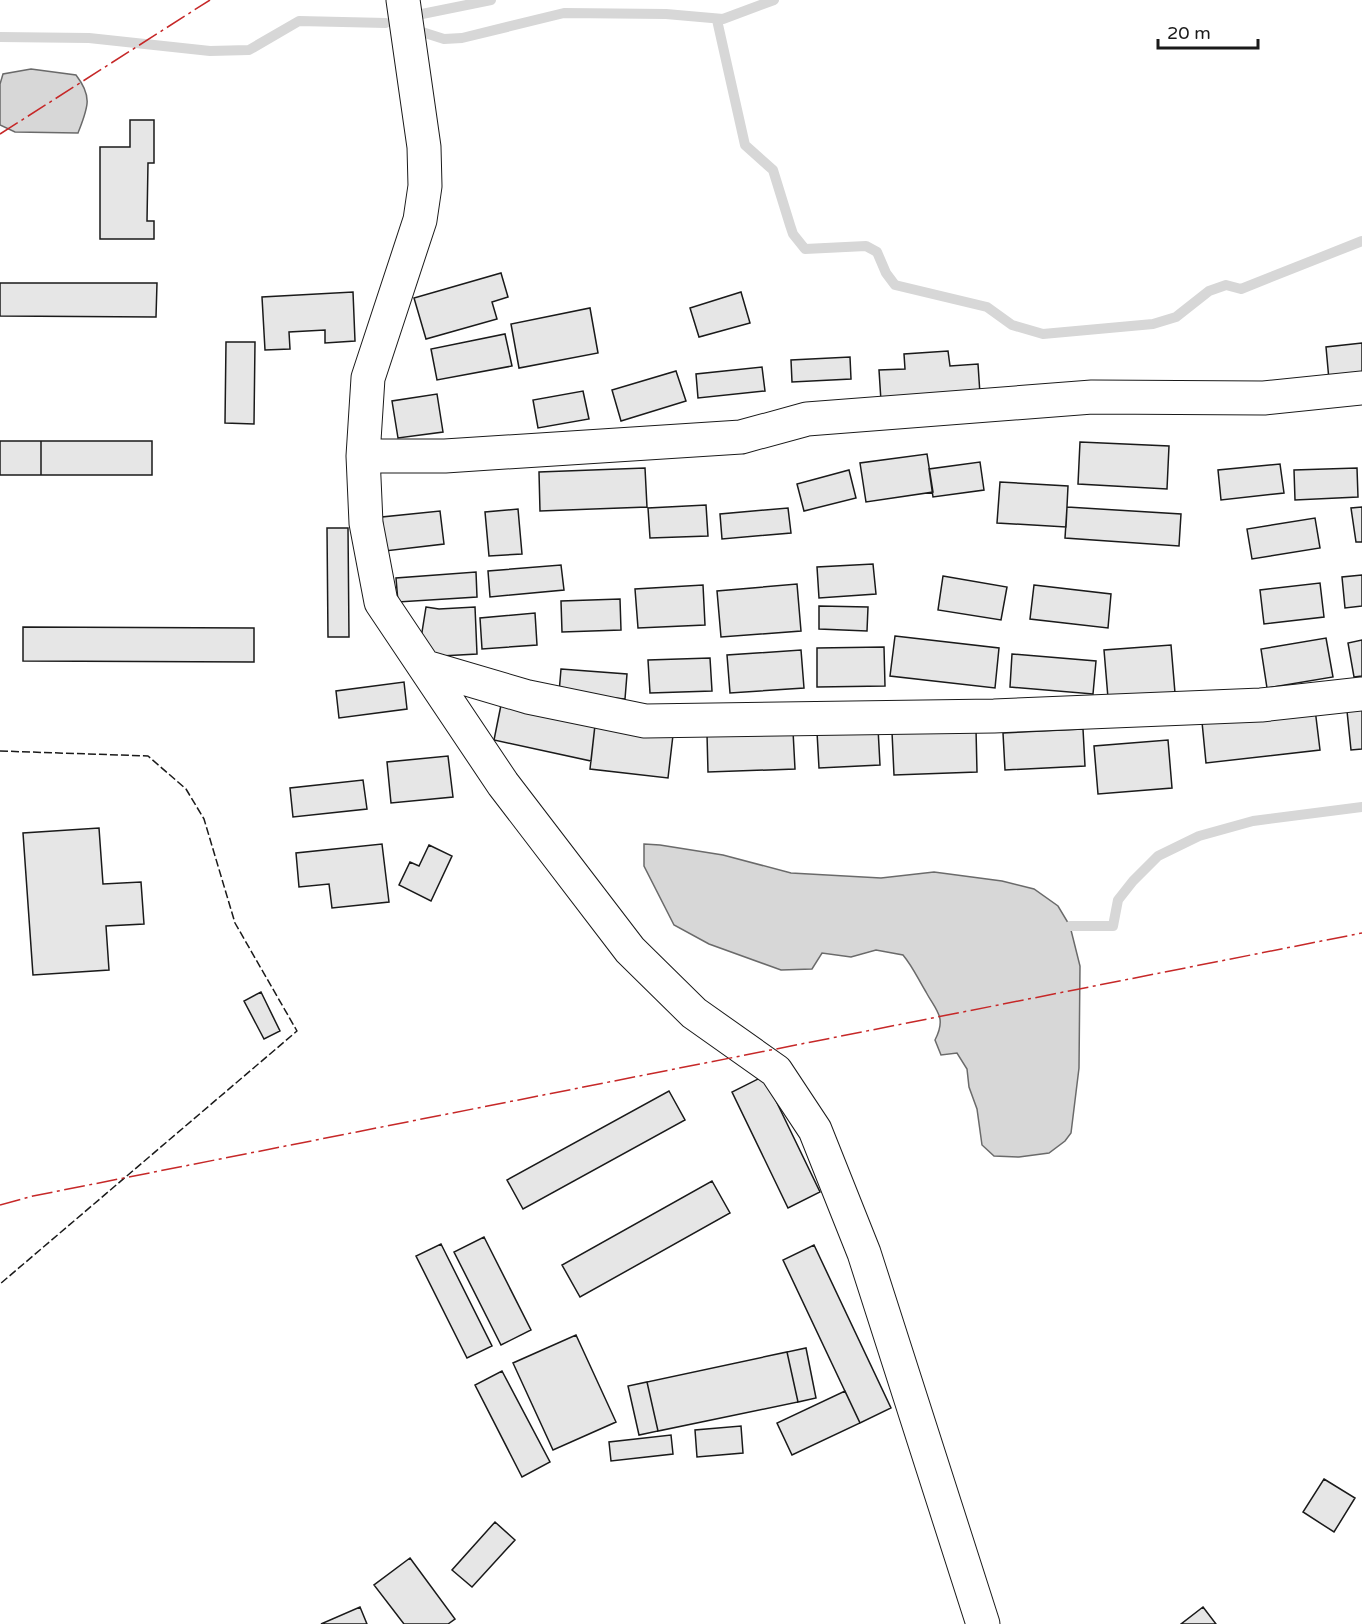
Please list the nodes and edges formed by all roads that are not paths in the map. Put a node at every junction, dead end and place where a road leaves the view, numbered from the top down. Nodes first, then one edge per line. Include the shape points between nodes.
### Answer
1 (403, 0) edge
2 (1362, 388) edge
3 (363, 456) junction
4 (426, 667) junction
5 (1362, 694) edge
6 (983, 1624) edge

1 - 3 street via 424,147 425,186 420,220 368,378
2 - 3 street via 1264,398 1092,397 807,419 741,437 445,456
3 - 4 street via 366,523 381,602
4 - 5 street via 528,697 645,721 994,716 1261,705
4 - 6 street via 503,784 630,950 694,1013 776,1071 815,1130 864,1253

